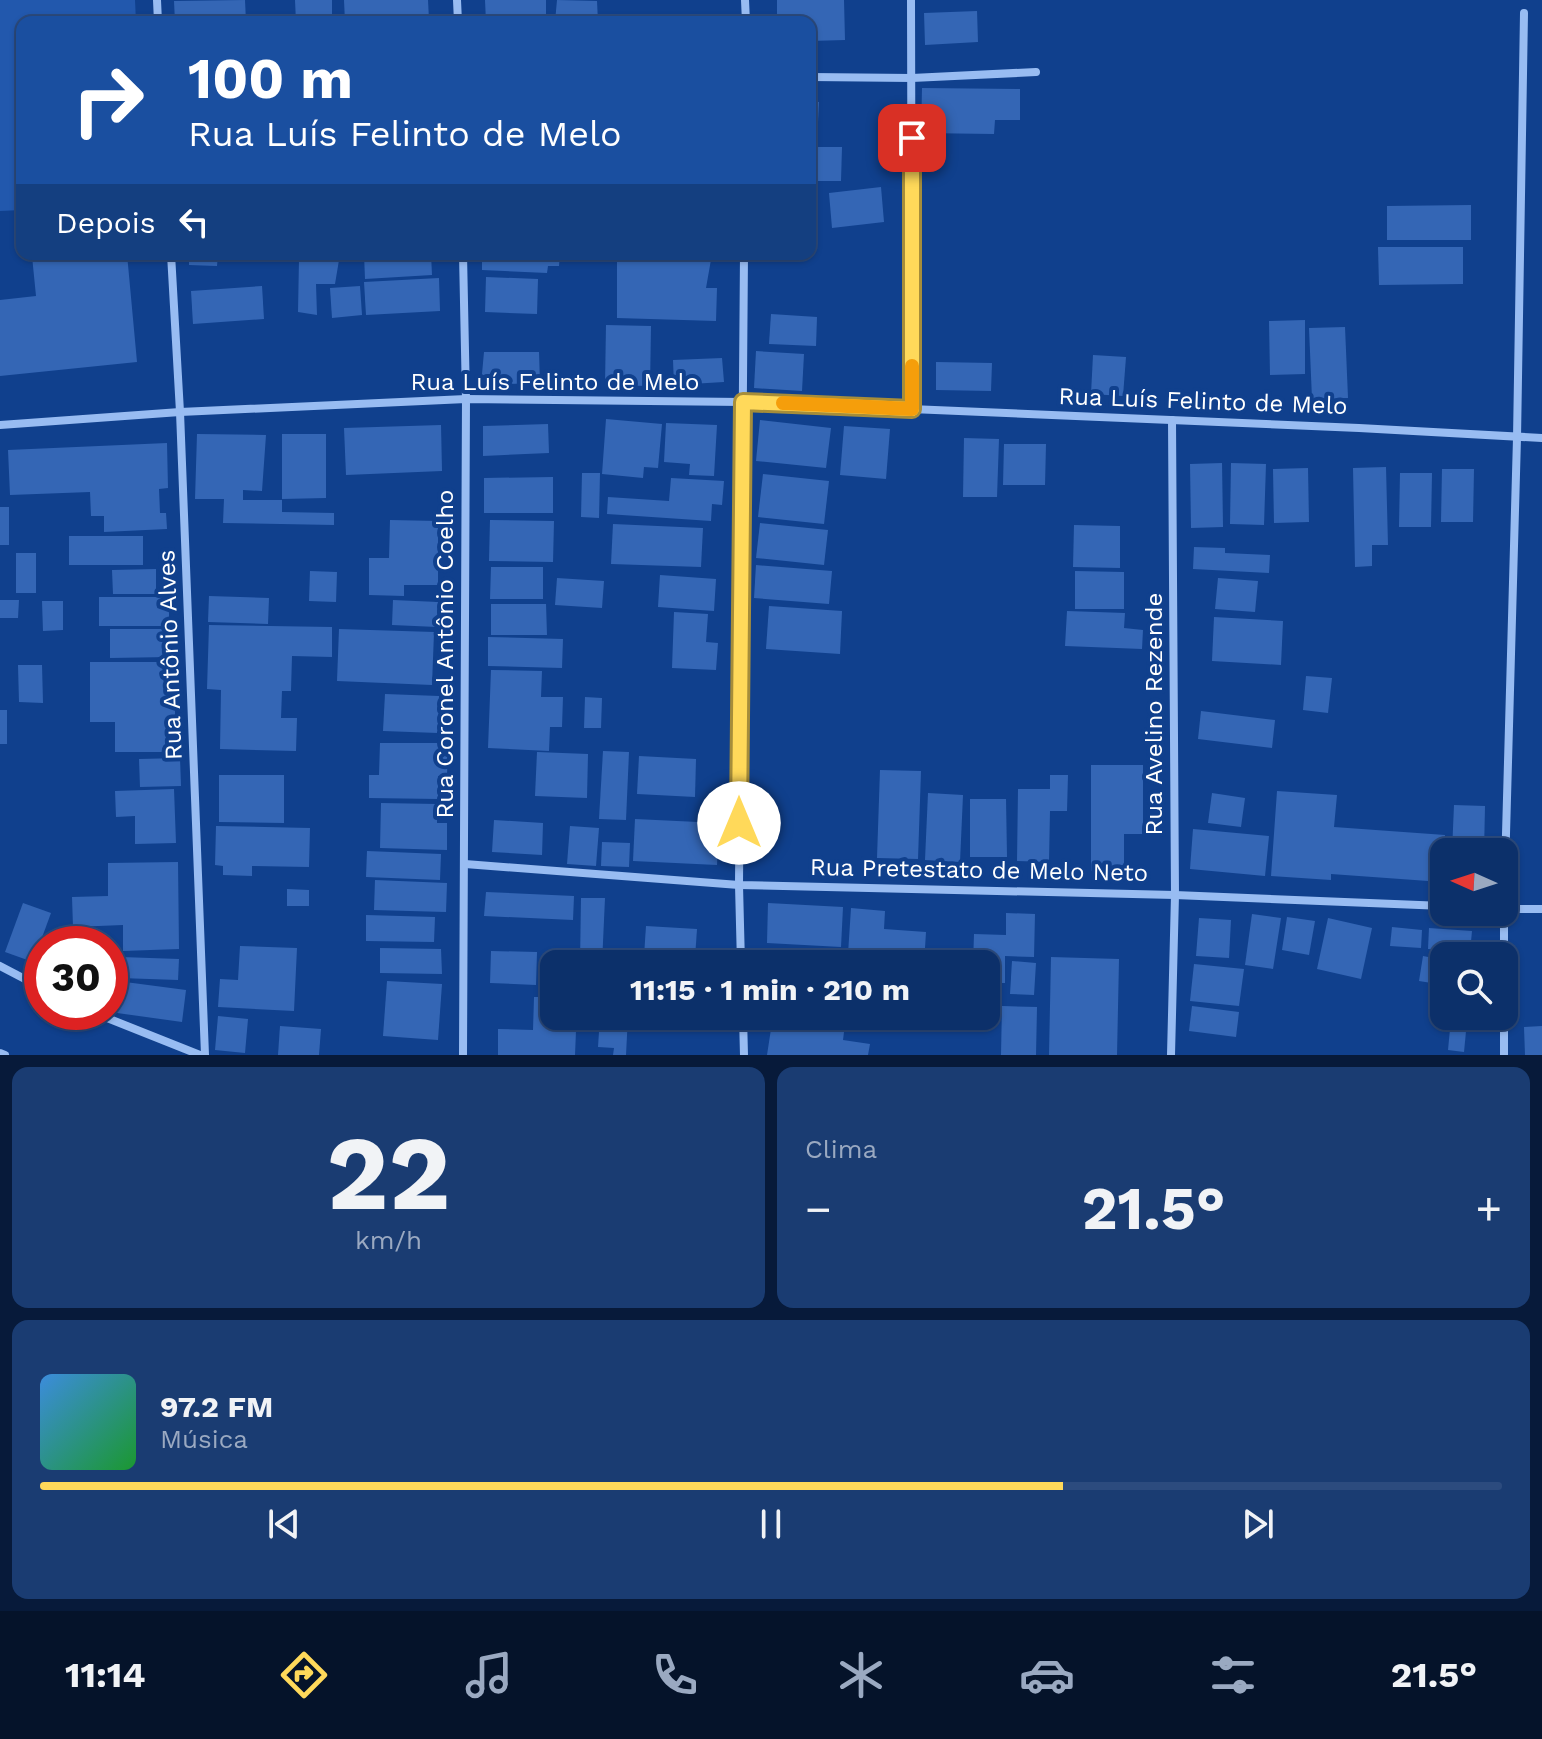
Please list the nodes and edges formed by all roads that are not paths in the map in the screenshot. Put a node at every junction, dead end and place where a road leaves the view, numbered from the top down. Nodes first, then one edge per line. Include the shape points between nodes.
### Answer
1 (911, 0) edge
2 (1524, 13) dead end
3 (1036, 72) dead end
4 (816, 77) edge
5 (912, 78) junction
6 (171, 260) edge
7 (463, 260) edge
8 (744, 260) edge
9 (466, 399) junction
10 (743, 402) junction
11 (912, 409) junction
12 (180, 412) junction
13 (1172, 420) junction
14 (0, 425) edge
15 (1517, 438) junction
16 (1542, 438) edge
17 (1506, 838) edge
18 (465, 864) junction
19 (739, 885) junction
20 (1175, 895) junction
21 (1430, 905) edge
22 (1518, 909) edge
23 (1542, 909) edge
24 (741, 950) edge
25 (0, 966) edge
26 (24, 979) edge
27 (128, 1026) edge
28 (743, 1030) edge
29 (1504, 1030) edge
30 (203, 1055) edge
31 (463, 1055) edge
32 (744, 1055) edge
33 (1171, 1055) edge
34 (1504, 1055) edge

1 - 5 street
2 - 15 street
3 - 5 street
4 - 5 street
5 - 11 street
6 - 12 street, Rua Antônio Alves
7 - 9 street, Rua Coronel Antônio Coelho
8 - 10 street
9 - 10 street, Rua Luís Felinto de Melo
9 - 12 street, Rua Luís Felinto de Melo
9 - 18 street, Rua Coronel Antônio Coelho
10 - 11 street, Rua Luís Felinto de Melo
10 - 19 street
11 - 13 street, Rua Luís Felinto de Melo
12 - 14 street, Rua Luís Felinto de Melo
12 - 30 street, Rua Antônio Alves
13 - 15 street, Rua Luís Felinto de Melo
13 - 20 street, Rua Avelino Rezende
15 - 16 street, Rua Luís Felinto de Melo
15 - 17 street
18 - 19 street, Rua Pretestato de Melo Neto
18 - 31 street, Rua Coronel Antônio Coelho
19 - 20 street, Rua Pretestato de Melo Neto
19 - 24 street
20 - 21 street, Rua Pretestato de Melo Neto
20 - 33 street, Rua Avelino Rezende
22 - 23 street
25 - 26 street
27 - 30 street
28 - 32 street
29 - 34 street

